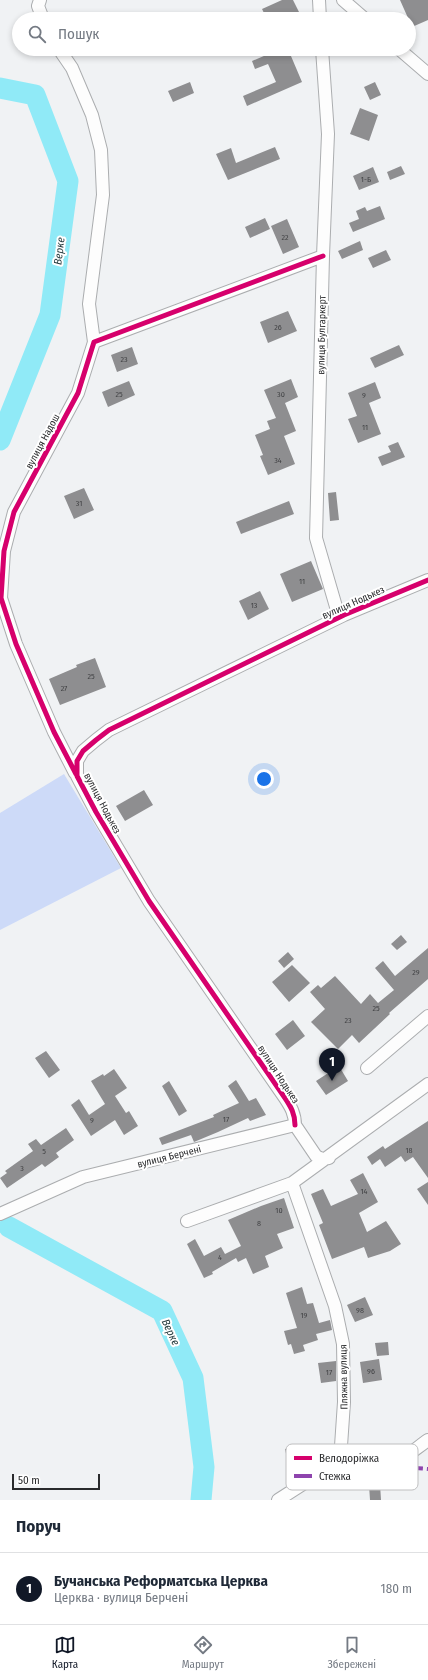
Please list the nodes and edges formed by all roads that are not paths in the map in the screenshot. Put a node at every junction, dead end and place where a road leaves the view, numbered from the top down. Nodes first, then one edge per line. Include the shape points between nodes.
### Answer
1 (40, 0) edge
2 (319, 0) edge
3 (343, 0) edge
4 (40, 12) edge
5 (320, 12) edge
6 (357, 12) edge
7 (64, 56) edge
8 (322, 56) edge
9 (407, 56) edge
10 (428, 74) edge
11 (323, 256) junction
12 (94, 342) junction
13 (428, 580) edge
14 (339, 617) junction
15 (77, 776) junction
16 (428, 1016) edge
17 (367, 1068) dead end
18 (428, 1084) edge
19 (295, 1125) junction
20 (329, 1158) junction
21 (292, 1183) junction
22 (0, 1214) edge
23 (187, 1221) dead end
24 (428, 1440) edge
25 (341, 1444) edge
26 (418, 1447) edge
27 (294, 1490) edge
28 (278, 1500) edge

1 - 4 street via 38,6
2 - 5 street
3 - 6 street
7 - 12 street, вулиця Надош via 72,68 92,115 101,150 103,195 89,304
8 - 11 street, вулиця Булгаркерт via 328,134
9 - 10 street
11 - 12 street
11 - 14 street, вулиця Булгаркерт via 316,538
12 - 15 street, вулиця Надош via 78,393 14,512 4,551 1,598 16,644 54,732
13 - 14 street, вулиця Нодькез
14 - 15 street, вулиця Нодькез via 110,730 83,751 77,761
15 - 19 street, вулиця Нодькез via 149,901 292,1109
16 - 17 street
18 - 20 street
19 - 20 street via 316,1156 322,1159
19 - 22 street, вулиця Берчені via 83,1177
20 - 21 street
21 - 23 street
21 - 25 street, Пляжна вулиця via 335,1306 344,1344
24 - 26 street
27 - 28 street, Пляжна вулиця

